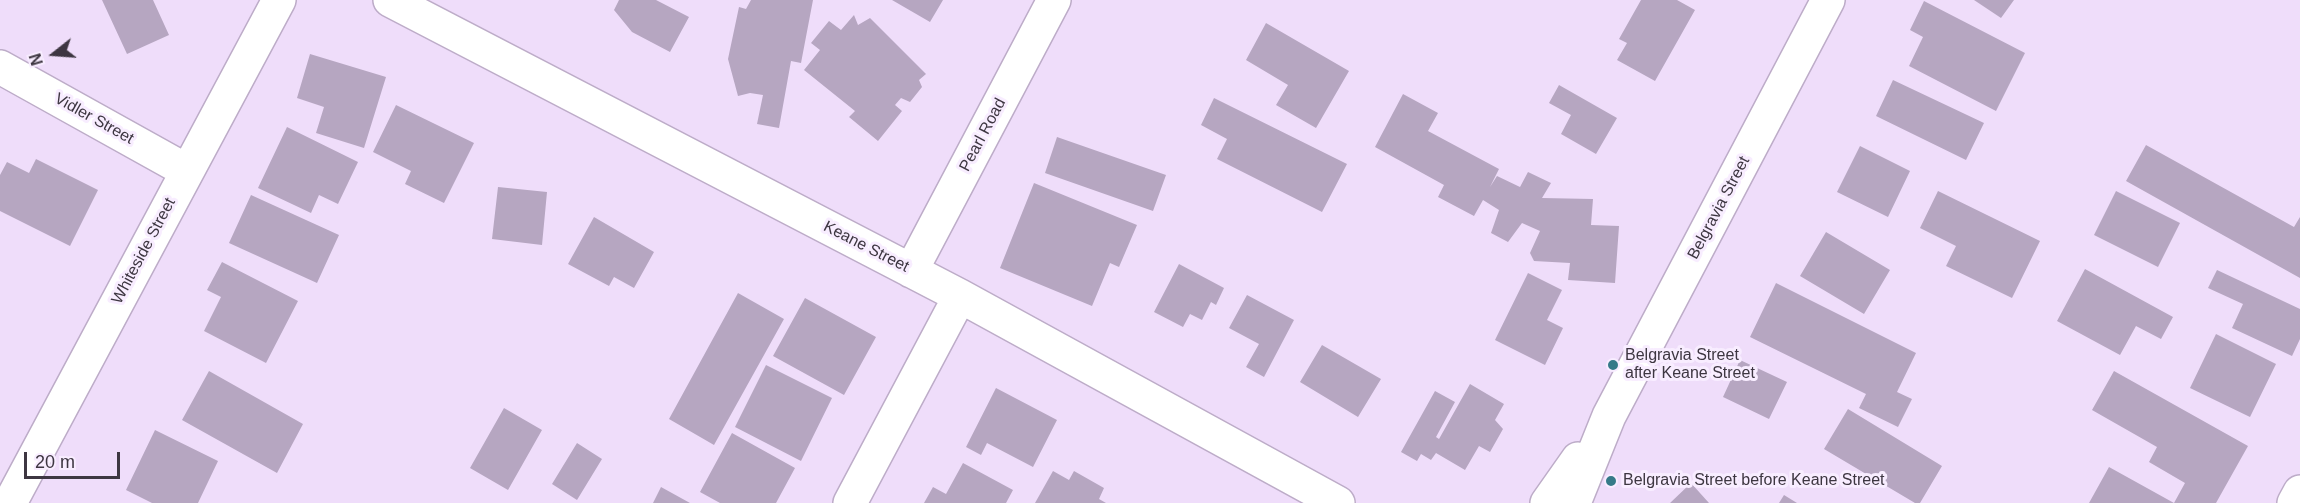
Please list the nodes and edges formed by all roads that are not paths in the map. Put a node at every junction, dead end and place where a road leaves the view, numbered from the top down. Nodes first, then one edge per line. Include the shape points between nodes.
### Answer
1 (279, 0) edge
2 (390, 0) edge
3 (1054, 0) edge
4 (1828, 0) edge
5 (0, 68) edge
6 (187, 171) junction
7 (911, 271) junction
8 (960, 297) junction
9 (1609, 416) junction
10 (2300, 492) edge
11 (10, 503) edge
12 (850, 503) edge
13 (1338, 503) edge
14 (1547, 503) edge
15 (1574, 503) edge
16 (2294, 503) edge

1 - 6 street, Whiteside Street
2 - 7 street, Keane Street
3 - 7 street, Pearl Road
4 - 9 street, Belgravia Street
5 - 6 street, Vidler Street
6 - 11 street, Whiteside Street
7 - 8 street, Keane Street
8 - 12 street
8 - 13 street, Keane Street
9 - 14 street, Belgravia Street
9 - 15 street, Belgravia Street
10 - 16 street

